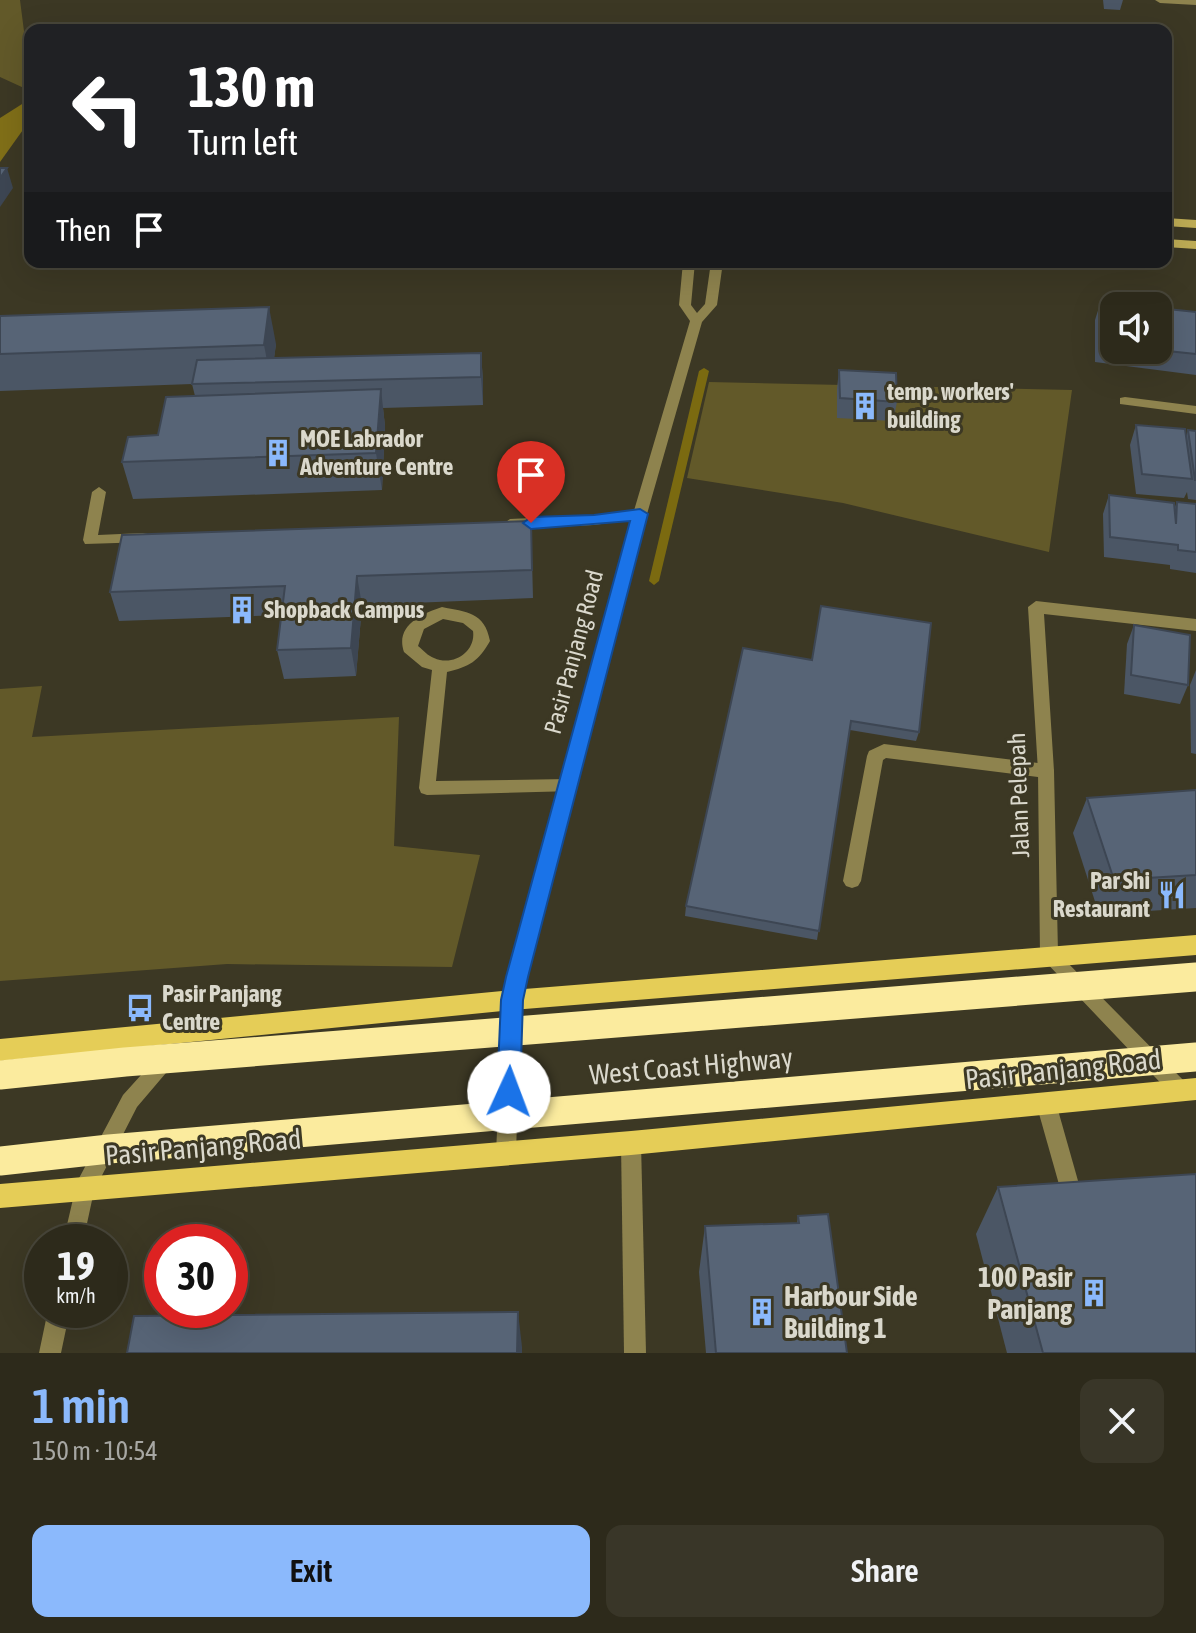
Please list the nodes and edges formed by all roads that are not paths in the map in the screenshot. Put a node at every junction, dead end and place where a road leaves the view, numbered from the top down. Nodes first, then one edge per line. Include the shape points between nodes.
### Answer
1 (1160, 0) edge
2 (1196, 2) edge
3 (1172, 222) edge
4 (1196, 224) edge
5 (1172, 243) edge
6 (1196, 245) edge
7 (688, 268) edge
8 (716, 268) edge
9 (696, 321) junction
10 (1125, 401) dead end
11 (1196, 410) edge
12 (99, 492) dead end
13 (640, 514) junction
14 (500, 524) edge
15 (153, 538) edge
16 (1196, 625) edge
17 (440, 667) junction
18 (1046, 771) junction
19 (568, 786) junction
20 (852, 881) dead end
21 (1196, 945) edge
22 (1049, 956) junction
23 (1196, 977) edge
24 (512, 1000) junction
25 (193, 1032) junction
26 (0, 1050) edge
27 (1196, 1057) edge
28 (0, 1075) edge
29 (1188, 1090) edge
30 (1046, 1103) junction
31 (631, 1143) junction
32 (506, 1153) junction
33 (0, 1161) edge
34 (84, 1189) junction
35 (0, 1196) edge
36 (1078, 1219) edge
37 (77, 1224) edge
38 (55, 1328) edge
39 (50, 1353) edge
40 (635, 1353) edge

1 - 2 street
3 - 4 street
5 - 6 street
7 - 9 street via 685,305
8 - 9 street, Pasir Panjang Road via 711,305
9 - 13 street, Pasir Panjang Road
10 - 11 street
12 - 15 street via 90,540
13 - 14 street
13 - 19 street, Pasir Panjang Road
16 - 18 street, Jalan Pelepah via 1036,607
17 - 17 street via 421,661 410,648 411,633 422,620 442,613 476,621 484,632 483,646 474,658
17 - 19 street via 427,788
18 - 20 street via 884,751 875,756
18 - 22 street, Jalan Pelepah
19 - 24 street, Pasir Panjang Road
21 - 22 main road
22 - 24 main road
22 - 29 street
23 - 28 highway, West Coast Highway, bridge
24 - 25 main road
24 - 32 street, Pasir Panjang Road
25 - 26 main road
25 - 34 street via 130,1101
27 - 33 highway, West Coast Highway, bridge
29 - 30 main road, Pasir Panjang Road
30 - 31 main road, Pasir Panjang Road
30 - 36 street
31 - 32 main road, Pasir Panjang Road
31 - 40 street
32 - 34 main road, Pasir Panjang Road
34 - 35 main road, Pasir Panjang Road
34 - 37 street
38 - 39 street

